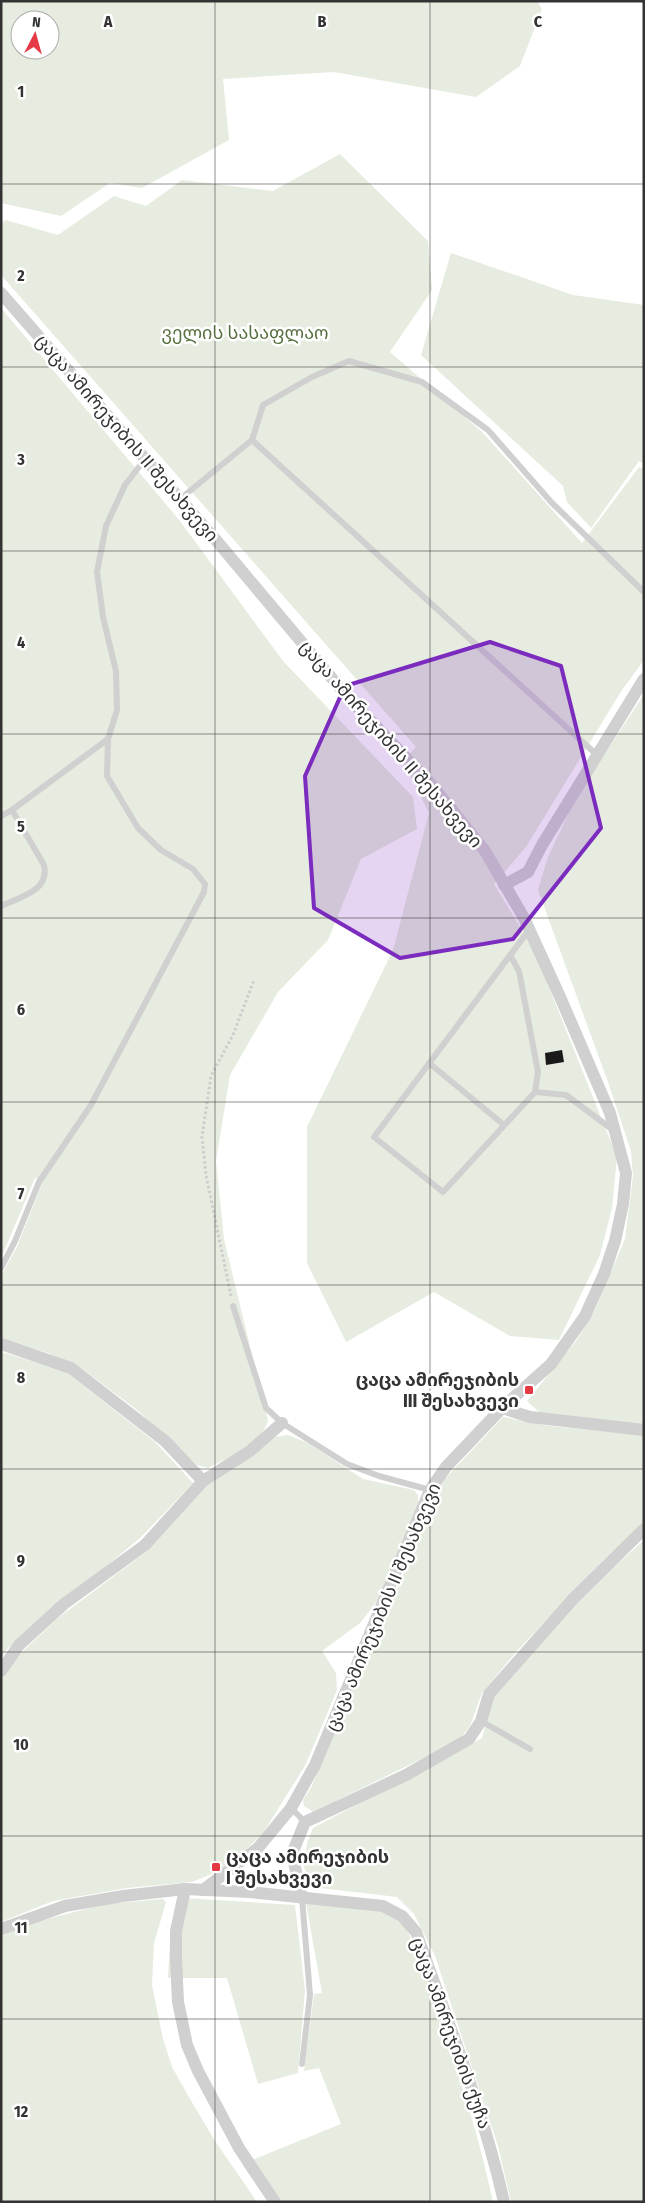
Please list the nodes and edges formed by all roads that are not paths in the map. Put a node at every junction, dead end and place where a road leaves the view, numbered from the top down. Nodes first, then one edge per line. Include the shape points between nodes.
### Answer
1 (1, 293) edge
2 (252, 440) junction
3 (145, 459) junction
4 (180, 499) junction
5 (644, 592) edge
6 (644, 679) edge
7 (108, 739) junction
8 (598, 756) junction
9 (12, 810) junction
10 (1, 816) edge
11 (504, 885) junction
12 (1, 906) edge
13 (529, 930) junction
14 (510, 955) junction
15 (429, 1063) junction
16 (535, 1092) junction
17 (504, 1125) junction
18 (615, 1132) junction
19 (1, 1268) edge
20 (233, 1306) road end
21 (1, 1344) edge
22 (502, 1408) junction
23 (282, 1423) junction
24 (644, 1430) edge
25 (202, 1480) junction
26 (430, 1490) junction
27 (644, 1529) edge
28 (1, 1671) edge
29 (481, 1722) junction
30 (530, 1749) dead end
31 (291, 1808) junction
32 (305, 1822) junction
33 (185, 1889) junction
34 (203, 1890) junction
35 (302, 1898) junction
36 (1, 1929) edge
37 (302, 2064) dead end
38 (275, 2202) edge
39 (504, 2202) edge

1 - 3 street, ცაცა ამირეჯიბის II შესახვევი
2 - 4 lane
2 - 5 lane via 263,406 312,377 349,361 422,382 488,430 552,503
2 - 8 lane
3 - 4 street, ცაცა ამირეჯიბის II შესახვევი
3 - 7 lane via 125,484 106,526 97,572 102,617 116,671 117,710
4 - 11 street, ცაცა ამირეჯიბის II შესახვევი via 346,695 431,784 485,851
6 - 8 street
7 - 9 lane
7 - 19 lane via 107,776 120,802 138,828 156,845 193,869 205,884 204,892 91,1105 39,1182
8 - 11 street via 528,872
9 - 10 lane
9 - 12 lane via 44,865 46,875 43,884
11 - 13 street, ცაცა ამირეჯიბის II შესახვევი
13 - 14 lane
13 - 18 street, ცაცა ამირეჯიბის II შესახვევი via 610,1113
14 - 15 lane
14 - 16 lane via 519,971 538,1072
15 - 17 lane
15 - 17 lane via 374,1137 443,1192
16 - 17 lane
16 - 18 lane via 566,1095
18 - 22 street, ცაცა ამირეჯიბის II შესახვევი via 626,1173 615,1241 604,1274 585,1316 551,1364
20 - 23 lane via 266,1408
21 - 25 street via 71,1368 165,1441
22 - 24 street via 530,1417
22 - 26 street, ცაცა ამირეჯიბის II შესახვევი via 446,1467
23 - 25 street via 250,1451
23 - 26 lane via 346,1464
25 - 28 street via 144,1545 19,1645
26 - 31 street, ცაცა ამირეჯიბის II შესახვევი via 315,1765
27 - 29 street via 573,1599 488,1694
29 - 30 lane
29 - 32 street via 469,1739 422,1766
31 - 32 lane
31 - 34 street, ცაცა ამირეჯიბის II შესახვევი via 258,1848
32 - 35 street via 292,1854
33 - 34 street, ცაცა ამირეჯიბის ქუჩა
33 - 36 street, ცაცა ამირეჯიბის ქუჩა via 65,1906
33 - 38 street via 176,1931 176,1958 178,2002 187,2045 239,2148
34 - 35 street, ცაცა ამირეჯიბის ქუჩა
35 - 37 lane via 310,1994
35 - 39 street, ცაცა ამირეჯიბის ქუჩა via 383,1906 402,1916 416,1932 465,2064 495,2158

